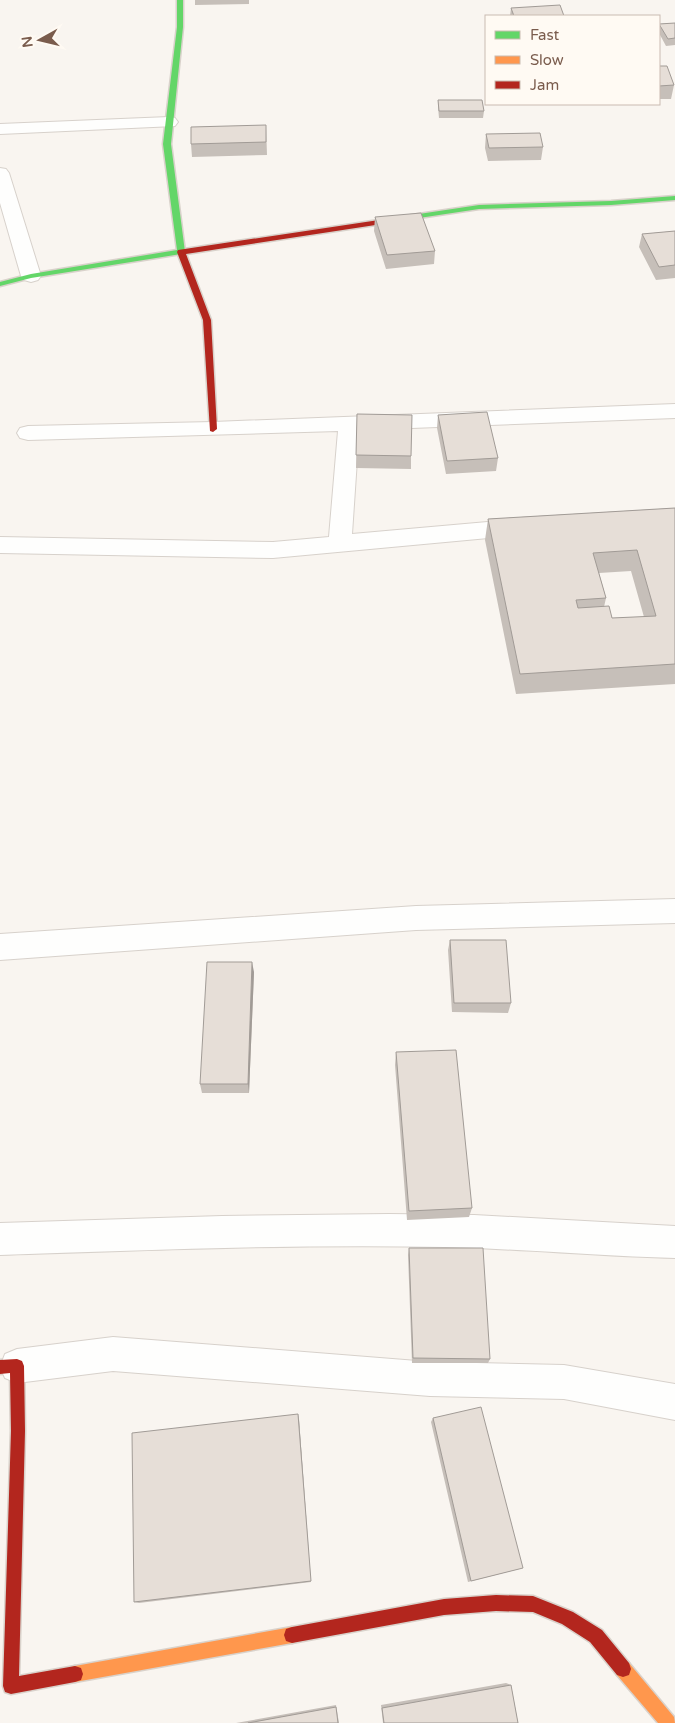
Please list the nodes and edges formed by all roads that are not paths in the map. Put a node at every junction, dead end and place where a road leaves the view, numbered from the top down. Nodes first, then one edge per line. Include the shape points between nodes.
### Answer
1 (180, 0) edge
2 (170, 122) junction
3 (0, 129) edge
4 (0, 173) edge
5 (675, 198) edge
6 (181, 252) junction
7 (32, 276) junction
8 (0, 284) edge
9 (675, 410) edge
10 (349, 424) junction
11 (213, 429) junction
12 (28, 433) dead end
13 (538, 526) edge
14 (340, 544) junction
15 (0, 545) edge
16 (675, 911) edge
17 (0, 947) edge
18 (0, 1239) edge
19 (675, 1242) edge
20 (8, 1367) edge
21 (675, 1402) edge
22 (6, 1687) edge
23 (668, 1723) edge

1 - 2 street
2 - 3 street
2 - 6 street via 167,144
4 - 7 street
5 - 6 street via 478,207
6 - 7 street
6 - 11 street via 207,320
7 - 8 street
9 - 10 street
10 - 11 street
10 - 14 street
11 - 12 street
13 - 14 street
14 - 15 street via 273,550
16 - 17 street via 416,918
18 - 19 street via 189,1232 446,1231
20 - 21 street via 114,1354 430,1379 564,1382
20 - 22 street via 18,1431
22 - 23 street via 444,1607 532,1604 567,1618 596,1636

